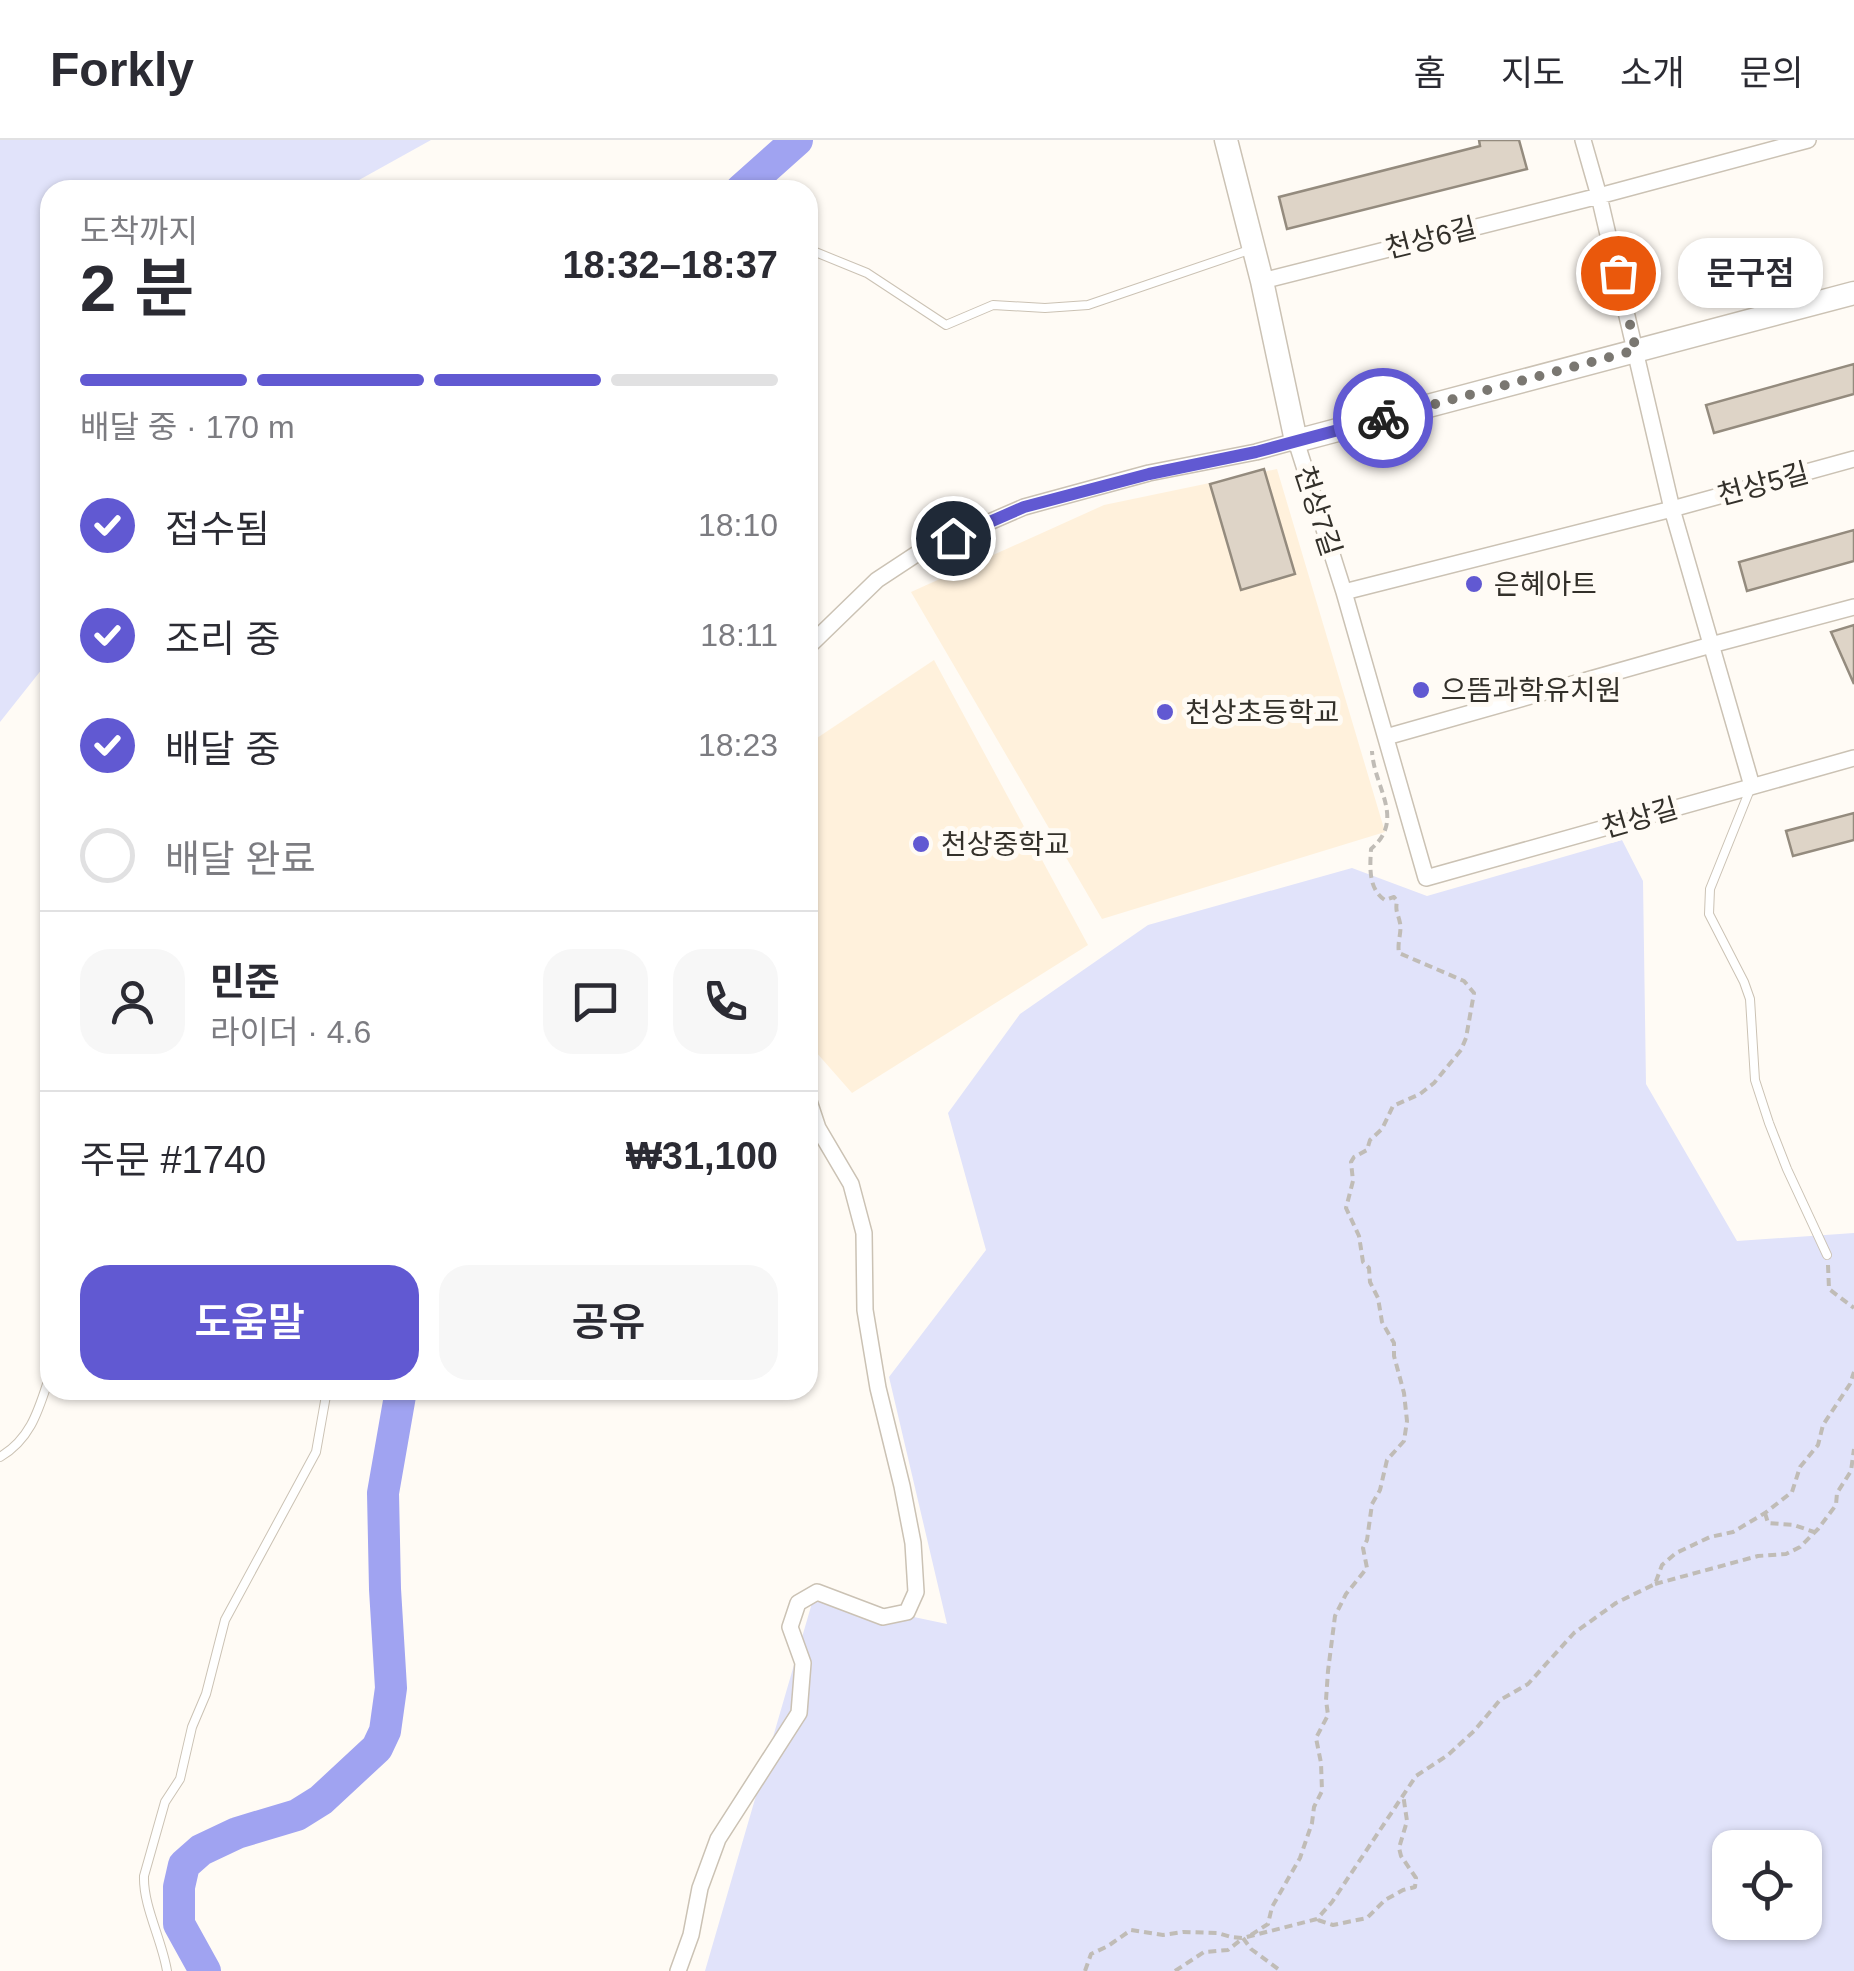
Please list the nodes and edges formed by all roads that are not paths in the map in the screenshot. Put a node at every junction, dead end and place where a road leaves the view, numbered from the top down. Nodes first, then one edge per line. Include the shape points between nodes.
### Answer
1 (1226, 140) edge
2 (1582, 140) edge
3 (1808, 140) edge
4 (1599, 196) junction
5 (1254, 248) junction
6 (818, 254) edge
7 (1262, 281) junction
8 (1854, 294) edge
9 (1636, 350) junction
10 (1296, 441) junction
11 (1854, 460) edge
12 (1672, 509) junction
13 (1344, 592) junction
14 (1854, 608) edge
15 (818, 637) edge
16 (1711, 645) junction
17 (1386, 736) junction
18 (1854, 758) edge
19 (1752, 786) junction
20 (1426, 878) joint
21 (818, 1128) edge
22 (1828, 1255) road end
23 (40, 1400) edge
24 (325, 1400) edge
25 (0, 1457) edge
26 (167, 1971) edge
27 (678, 1971) edge

1 - 5 street, 천상7길
2 - 4 street
3 - 4 street
4 - 7 street, 천상6길
4 - 9 street
5 - 6 lane via 1088,305 993,305 946,325 866,273
5 - 7 street, 천상7길
7 - 10 street, 천상7길
8 - 9 street
9 - 10 street
9 - 12 street
10 - 13 street, 천상7길
10 - 15 street via 1024,507 918,553 877,580
11 - 12 street, 천상5길
12 - 13 street
12 - 16 street
13 - 17 street, 천상7길
14 - 16 street
16 - 17 street
16 - 19 street
17 - 20 street, 천상7길
18 - 19 street, 천상길
19 - 20 street, 천상길
19 - 22 lane via 1710,889 1709,914 1750,999 1755,1080 1769,1123
21 - 27 street via 851,1184 864,1233 865,1310 902,1486 916,1592 907,1612 883,1616 817,1592 798,1603 790,1627 803,1663 799,1713 718,1839
23 - 25 lane via 28,1432
24 - 26 lane via 316,1452 225,1620 180,1779 165,1802 144,1876

